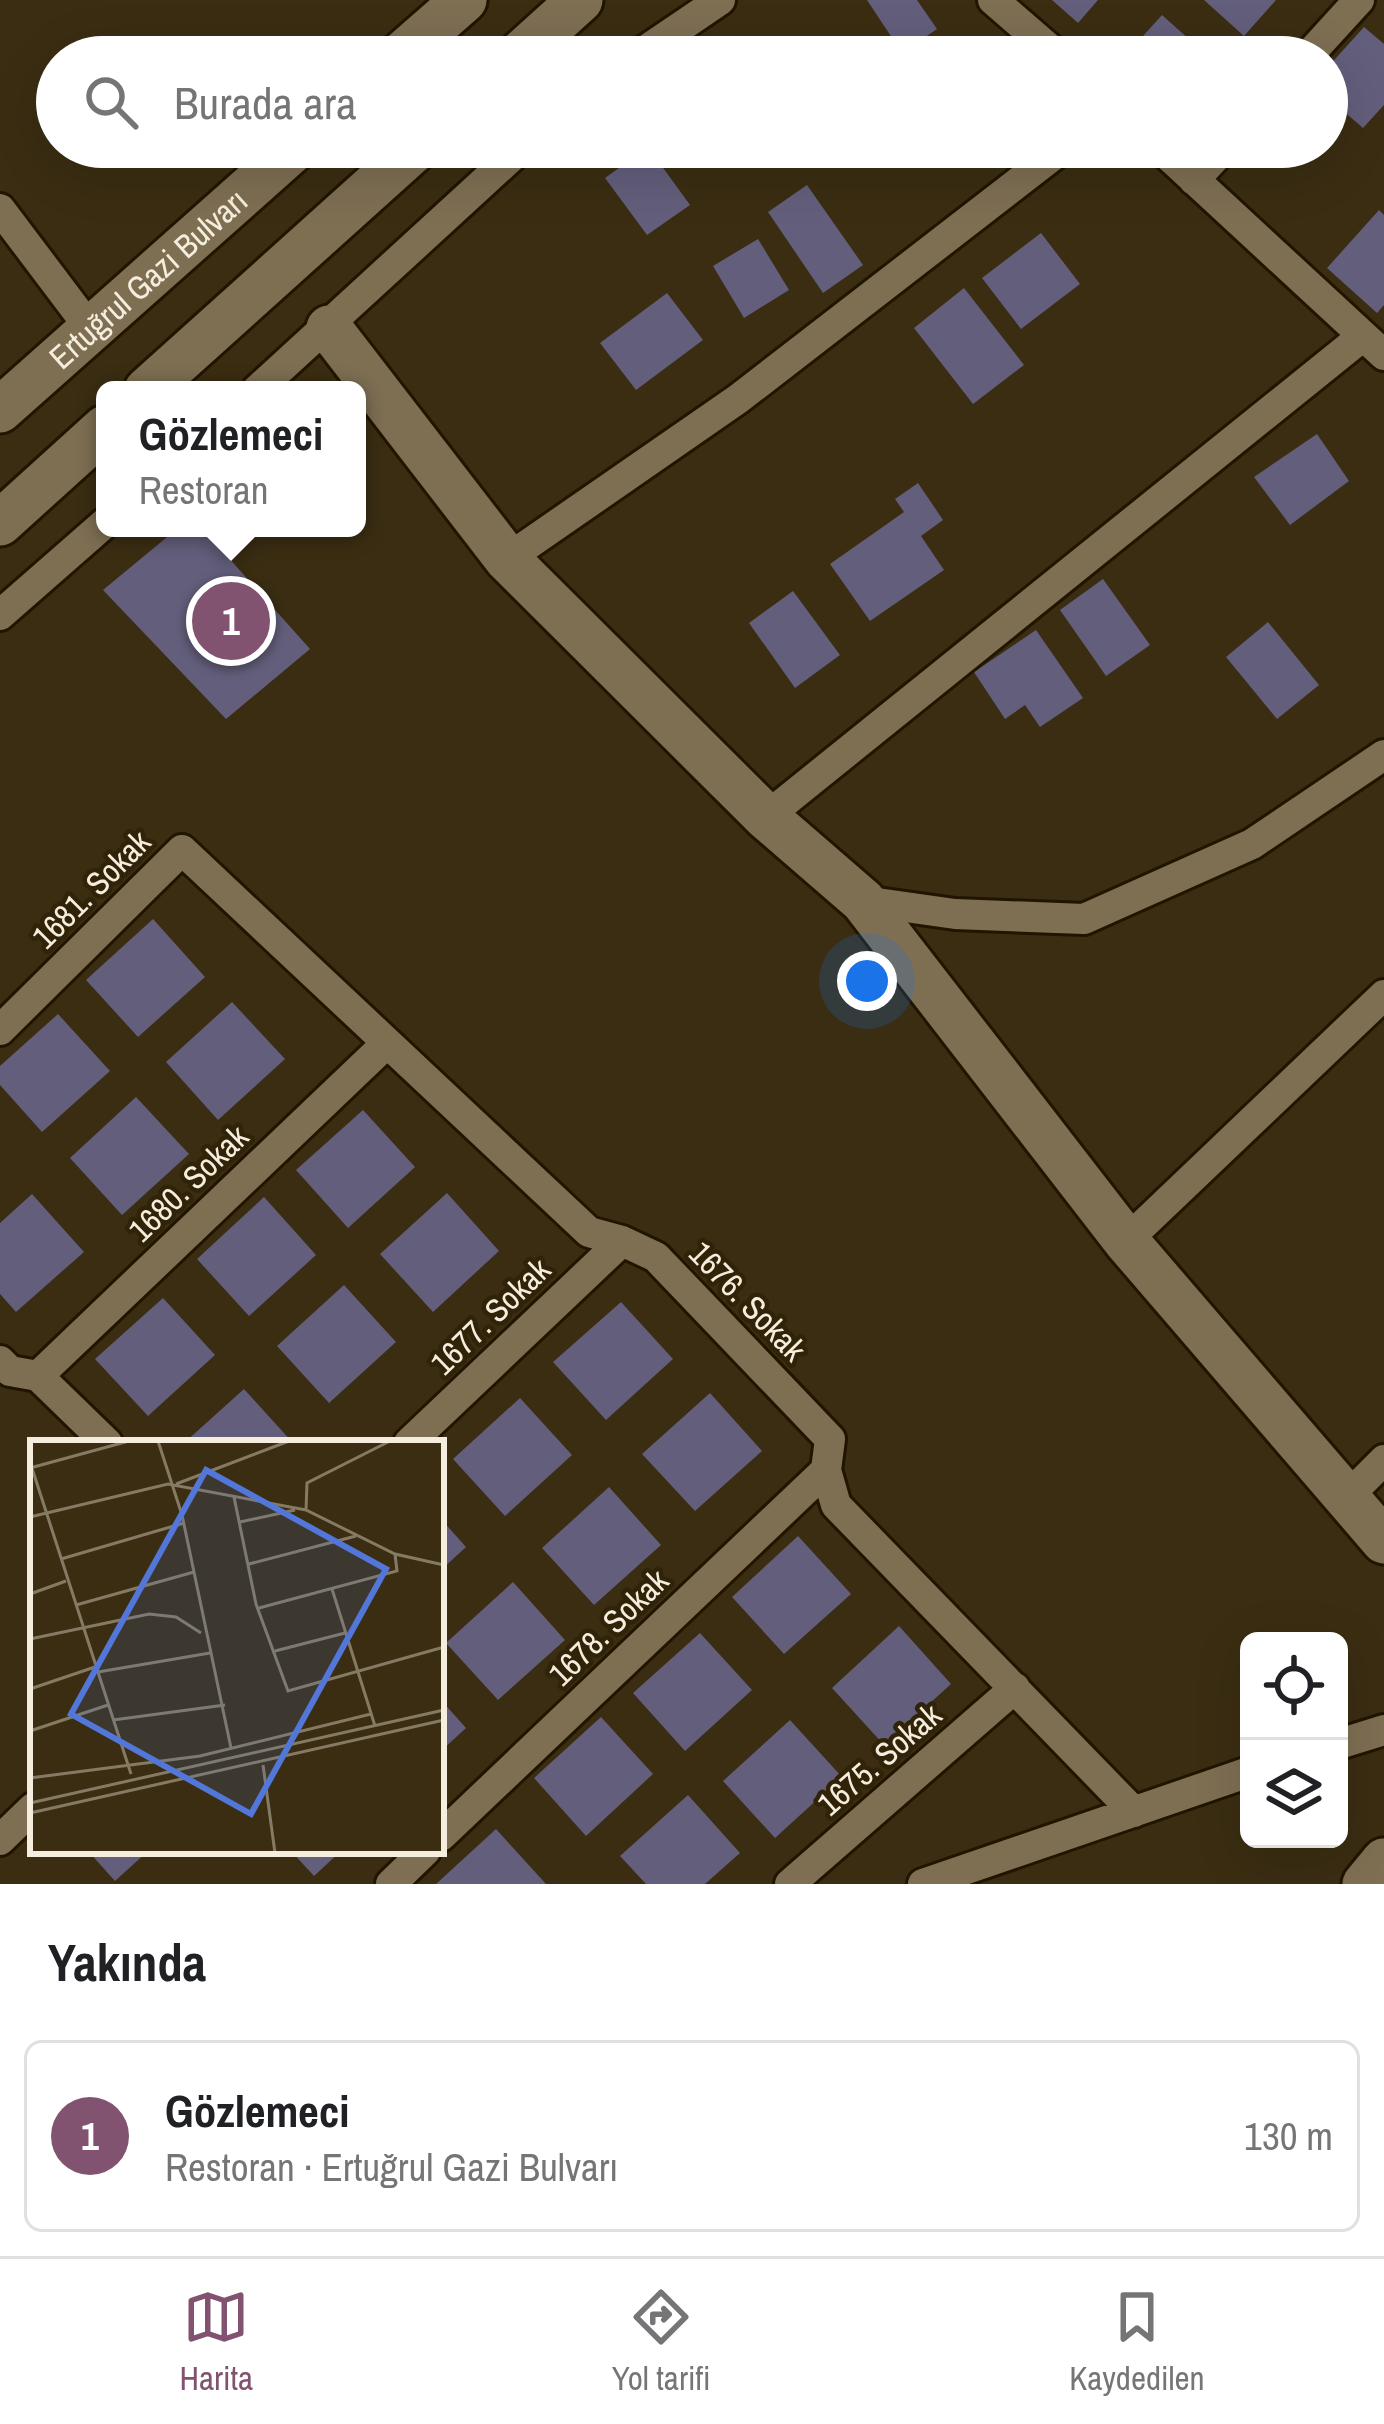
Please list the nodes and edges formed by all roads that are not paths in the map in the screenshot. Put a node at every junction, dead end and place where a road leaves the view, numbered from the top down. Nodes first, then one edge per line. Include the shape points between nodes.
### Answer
1 (464, 0) edge
2 (580, 0) edge
3 (720, 0) edge
4 (993, 0) edge
5 (1359, 0) edge
6 (423, 36) edge
7 (540, 36) edge
8 (667, 36) edge
9 (1035, 36) edge
10 (1326, 36) edge
11 (272, 168) edge
12 (394, 168) edge
13 (495, 168) edge
14 (1037, 168) edge
15 (1181, 168) edge
16 (1206, 168) edge
17 (1194, 181) junction
18 (0, 209) edge
19 (89, 327) junction
20 (328, 328) junction
21 (1373, 345) edge
22 (157, 381) edge
23 (267, 381) edge
24 (0, 410) edge
25 (96, 436) edge
26 (0, 523) edge
27 (96, 531) edge
28 (508, 559) junction
29 (0, 614) edge
30 (1384, 755) edge
31 (766, 817) junction
32 (182, 850) joint
33 (862, 902) junction
34 (1384, 995) edge
35 (0, 1030) edge
36 (387, 1042) junction
37 (622, 1241) junction
38 (1126, 1241) junction
39 (0, 1361) edge
40 (38, 1376) junction
41 (104, 1440) edge
42 (412, 1440) edge
43 (1384, 1460) edge
44 (826, 1470) junction
45 (1346, 1498) junction
46 (1384, 1541) edge
47 (1015, 1688) junction
48 (1384, 1730) edge
49 (1348, 1741) edge
50 (1240, 1775) edge
51 (30, 1811) edge
52 (1134, 1812) junction
53 (444, 1833) edge
54 (0, 1840) edge
55 (422, 1854) edge
56 (1384, 1861) edge
57 (391, 1884) edge
58 (790, 1884) edge
59 (922, 1884) edge
60 (1365, 1884) edge

1 - 6 street
2 - 7 street
3 - 8 street
4 - 9 street
5 - 10 street
11 - 19 street, Ertuğrul Gazi Bulvarı
12 - 22 street
13 - 20 street
14 - 28 street via 721,412
15 - 17 street
16 - 17 street
17 - 21 street
18 - 19 street
19 - 24 street, Ertuğrul Gazi Bulvarı
20 - 23 street
20 - 28 street
21 - 31 street
25 - 26 street
27 - 29 street
28 - 31 street
30 - 33 street via 1252,844 1084,920
31 - 33 street
32 - 35 street, 1681. Sokak
32 - 36 street, 1676. Sokak
33 - 38 street
34 - 38 street
36 - 37 street, 1676. Sokak via 589,1232
36 - 40 street, 1680. Sokak
37 - 42 street, 1677. Sokak
37 - 44 street, 1676. Sokak via 656,1257 830,1439
38 - 45 street
39 - 40 street
40 - 41 street
43 - 45 street
44 - 47 street, 1676. Sokak via 836,1505
44 - 53 street, 1678. Sokak
45 - 46 street
47 - 52 street, 1676. Sokak
47 - 58 street, 1675. Sokak
48 - 49 street
50 - 52 street
51 - 54 street
52 - 59 street
55 - 57 street
56 - 60 street

